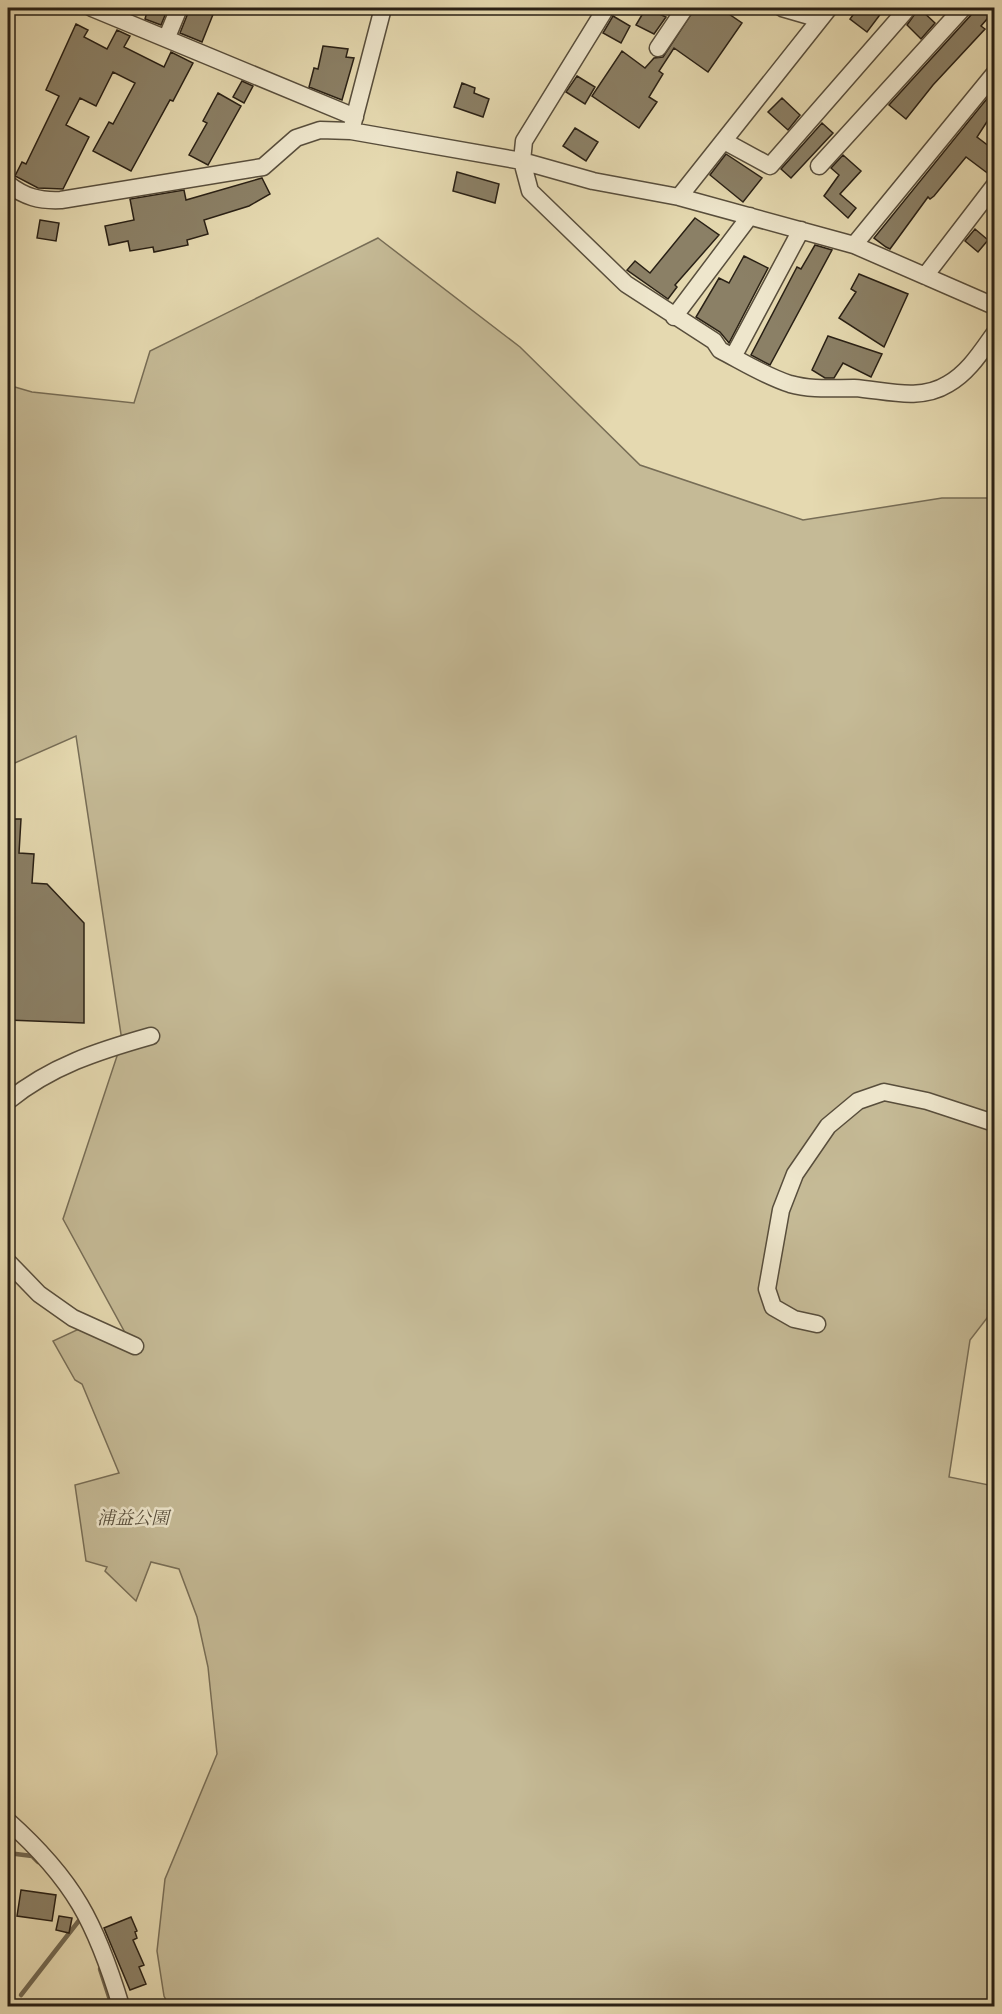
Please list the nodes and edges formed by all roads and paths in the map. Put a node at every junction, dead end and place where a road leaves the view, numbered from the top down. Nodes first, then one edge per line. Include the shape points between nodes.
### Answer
1 (92, 8) edge
2 (179, 8) edge
3 (383, 8) edge
4 (606, 8) edge
5 (685, 8) edge
6 (782, 8) edge
7 (908, 8) edge
8 (963, 8) edge
9 (825, 13) edge
10 (167, 38) junction
11 (658, 48) dead end
12 (994, 74) edge
13 (353, 124) junction
14 (724, 141) junction
15 (522, 161) junction
16 (819, 166) dead end
17 (8, 184) edge
18 (994, 186) edge
19 (679, 197) junction
20 (750, 216) junction
21 (801, 230) junction
22 (854, 245) junction
23 (925, 276) junction
24 (994, 306) edge
25 (674, 317) junction
26 (994, 334) edge
27 (733, 357) junction
28 (151, 1036) dead end
29 (8, 1101) edge
30 (994, 1123) edge
31 (8, 1262) edge
32 (817, 1324) dead end
33 (135, 1346) dead end
34 (8, 1821) edge
35 (121, 2007) edge

1 - 10 street
2 - 10 street
3 - 13 street
4 - 15 street via 524,141
5 - 11 street
6 - 9 street
7 - 14 street via 770,166
8 - 16 street
9 - 14 street
10 - 13 street
12 - 22 street
13 - 15 street
13 - 17 street via 296,138 263,167 61,200 24,195
14 - 19 street
15 - 19 street via 593,181
15 - 25 street via 530,191 626,284
18 - 23 street
19 - 20 street
20 - 21 street
20 - 25 street
21 - 22 street
21 - 27 street
22 - 23 street
23 - 24 street
25 - 27 street
26 - 27 street via 964,373 947,385 918,394 854,388 810,389
28 - 29 street via 67,1062 34,1080
30 - 32 street via 927,1101 884,1092 858,1101 828,1126 795,1174 781,1210 767,1289 773,1307 794,1319
31 - 33 street via 39,1294 73,1318
34 - 35 street via 58,1871 80,1901 95,1929

